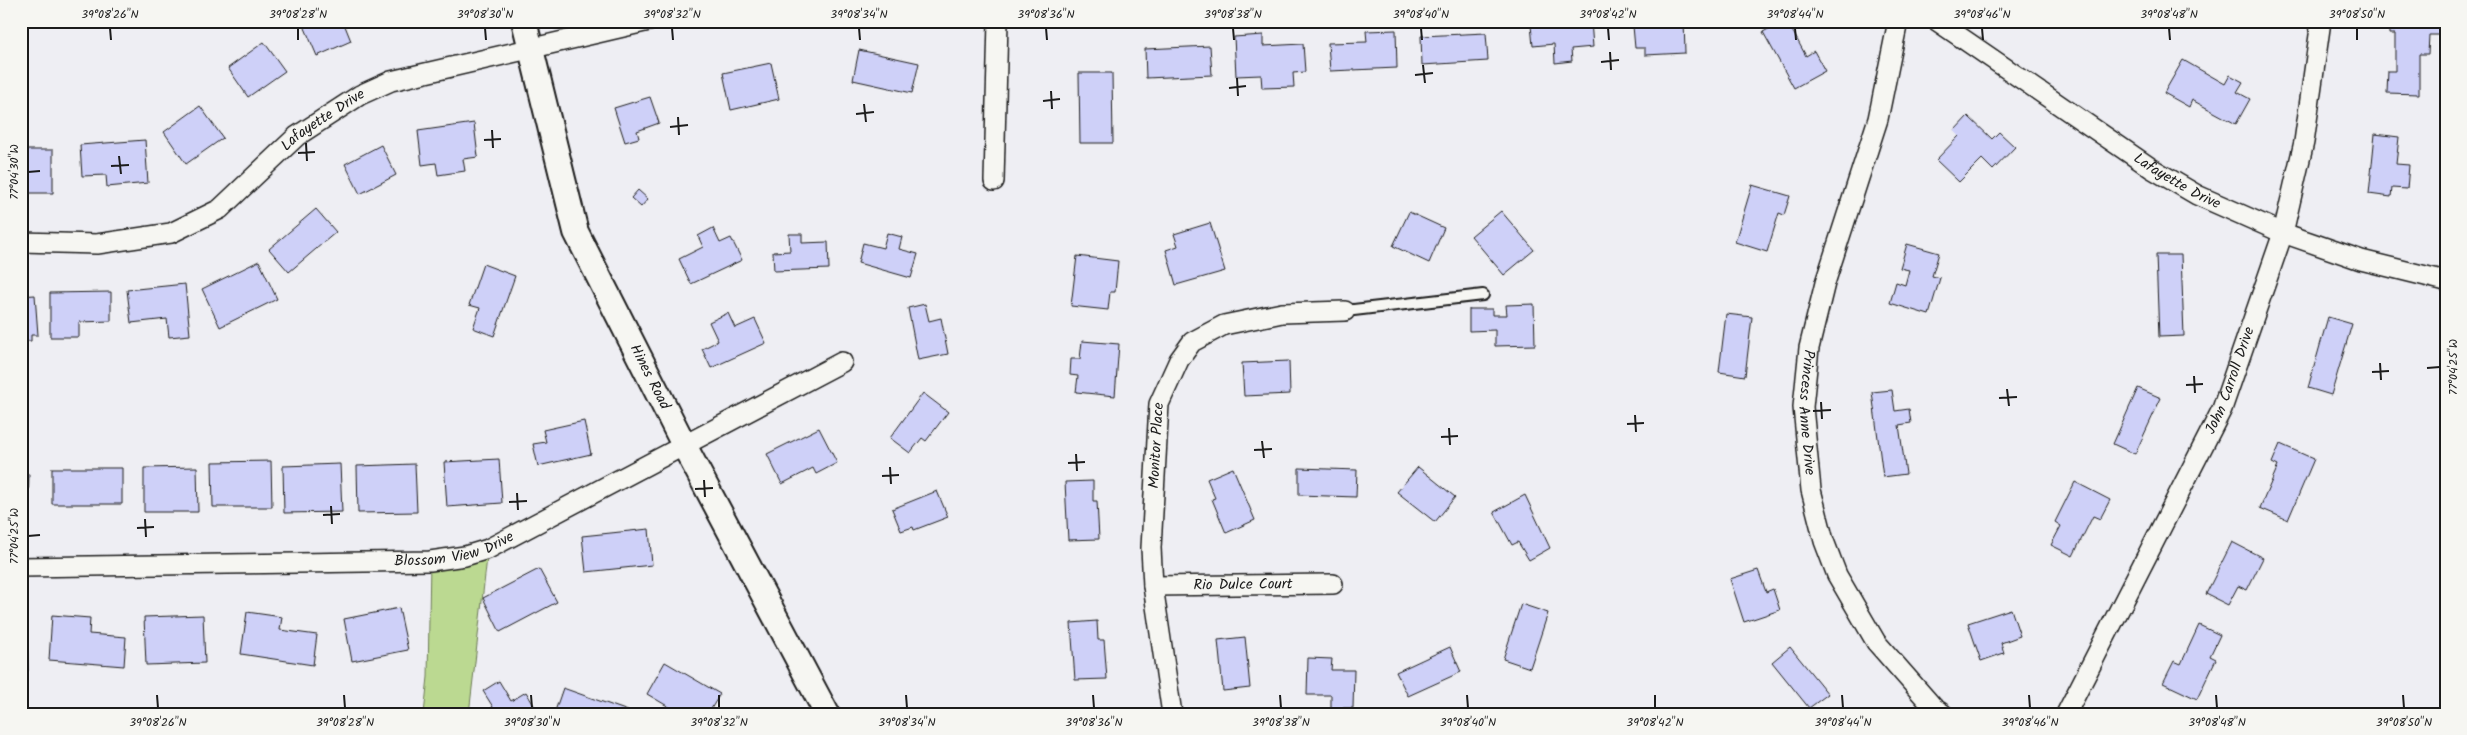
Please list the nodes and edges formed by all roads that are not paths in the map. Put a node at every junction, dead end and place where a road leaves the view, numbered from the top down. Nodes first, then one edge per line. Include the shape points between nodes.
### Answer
1 (524, 21) edge
2 (649, 21) edge
3 (998, 21) edge
4 (1898, 21) edge
5 (1937, 21) edge
6 (2321, 21) edge
7 (531, 49) junction
8 (994, 181) dead end
9 (2283, 233) junction
10 (21, 242) edge
11 (2446, 281) edge
12 (1483, 295) dead end
13 (1345, 311) joint
14 (842, 362) dead end
15 (685, 447) junction
16 (21, 567) edge
17 (1333, 584) dead end
18 (1153, 586) junction
19 (827, 714) edge
20 (1172, 714) edge
21 (1943, 714) edge
22 (2066, 714) edge

1 - 7 street, Hines Road
2 - 7 street, Lafayette Drive
3 - 8 street
4 - 21 street, Princess Anne Drive via 1878,119 1822,292 1809,348 1803,407 1811,490 1824,541 1838,574 1876,642 1934,708
5 - 9 street, Lafayette Drive via 2151,168 2197,195
6 - 9 street, John Carroll Drive via 2304,142
7 - 10 street, Lafayette Drive via 390,81 360,95 297,136 220,209 171,233 97,244
7 - 15 street, Hines Road via 576,232
9 - 11 street, Lafayette Drive via 2361,260
9 - 22 street, John Carroll Drive via 2222,409
12 - 13 lane
13 - 18 street, Monitor Place via 1282,313 1224,325 1192,342 1179,360 1159,404 1151,548
14 - 15 street, Blossom View Drive
15 - 16 street, Blossom View Drive via 488,549 465,556 430,561
15 - 19 street, Hines Road
17 - 18 street, Rio Dulce Court
18 - 20 street, Monitor Place

